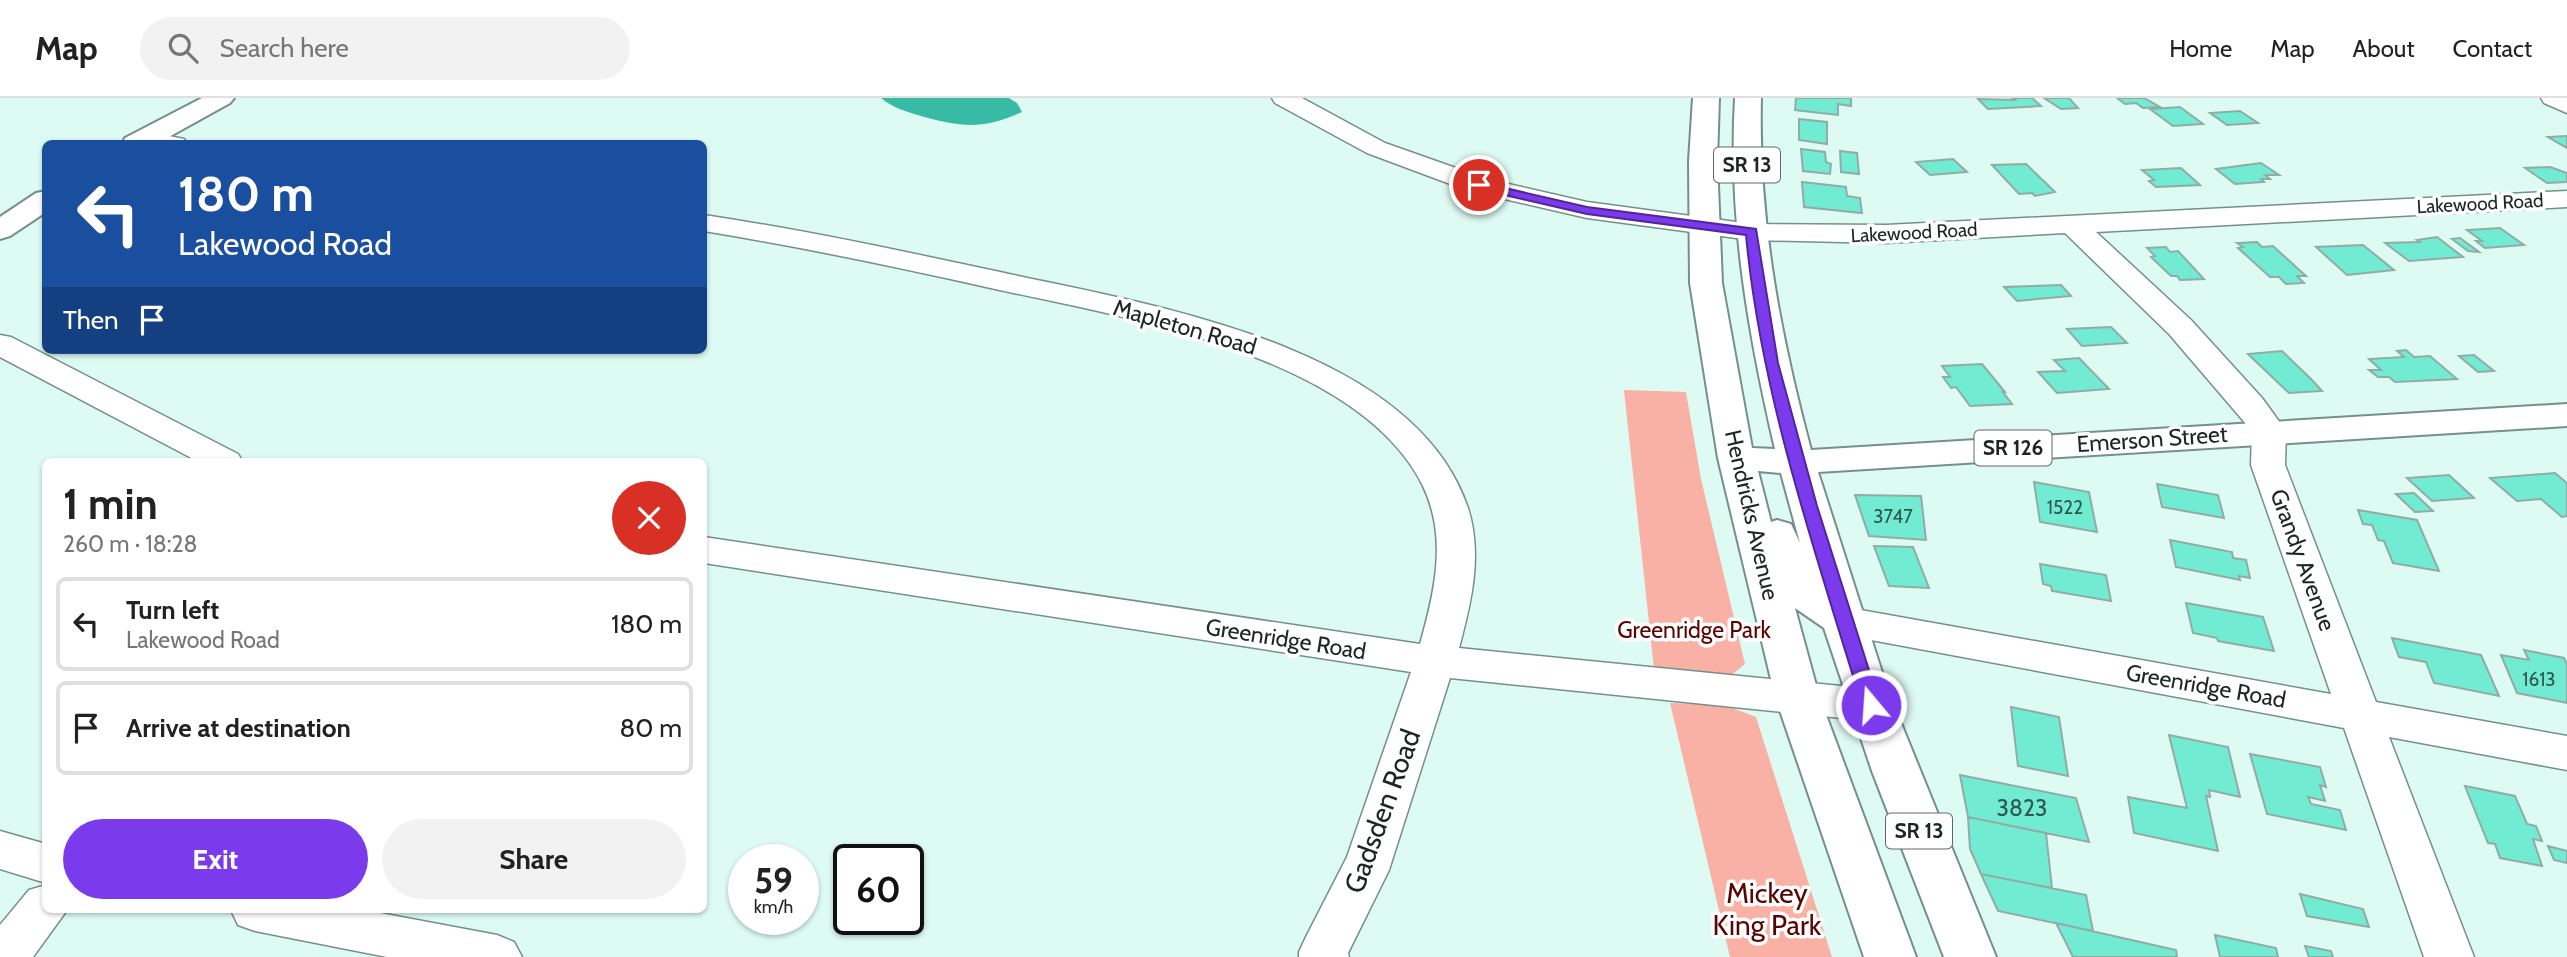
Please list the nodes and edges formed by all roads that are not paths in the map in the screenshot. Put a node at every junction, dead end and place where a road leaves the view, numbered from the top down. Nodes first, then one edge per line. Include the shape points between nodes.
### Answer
1 (1284, 98) edge
2 (1706, 98) edge
3 (1748, 98) edge
4 (2553, 98) edge
5 (210, 99) edge
6 (2567, 106) edge
7 (141, 140) edge
8 (2567, 199) edge
9 (42, 202) edge
10 (707, 224) edge
11 (2071, 224) junction
12 (1703, 226) junction
13 (0, 230) edge
14 (1751, 232) junction
15 (0, 344) edge
16 (2567, 415) edge
17 (2269, 431) junction
18 (218, 458) edge
19 (1797, 462) junction
20 (1739, 468) junction
21 (707, 550) edge
22 (1844, 621) junction
23 (1434, 661) junction
24 (1797, 696) junction
25 (1871, 705) junction
26 (2359, 714) junction
27 (2567, 753) edge
28 (0, 850) edge
29 (42, 863) edge
30 (42, 910) edge
31 (270, 913) edge
32 (1321, 955) edge
33 (3, 957) edge
34 (496, 957) edge
35 (1890, 957) edge
36 (1970, 957) edge
37 (2449, 957) edge

1 - 12 street, Lakewood Road via 1376,148 1479,185 1587,210
2 - 12 main road, Hendricks Avenue / SR 13
3 - 14 main road, SR 13
4 - 6 street
5 - 7 main road
8 - 11 street, Lakewood Road
9 - 13 main road
10 - 23 street, Mapleton Road via 909,261 1116,307 1255,345 1353,393 1426,457 1446,492 1456,529 1458,571
11 - 14 street, Lakewood Road via 1861,235
11 - 17 street via 2180,327
12 - 14 street, Lakewood Road
12 - 20 main road, Hendricks Avenue / SR 13 via 1706,283
14 - 19 main road, SR 13 via 1771,363
15 - 18 street
16 - 17 main road, Emerson Street / SR 126
17 - 19 main road, Emerson Street / SR 126
17 - 26 street, Grandy Avenue via 2268,466
19 - 20 main road, Emerson Street / SR 126
19 - 22 main road, SR 13
20 - 22 main road via 1777,533 1793,580 1807,596
20 - 24 main road, Hendricks Avenue / SR 13
21 - 23 street, Greenridge Road
22 - 25 main road, SR 13
22 - 26 street, Greenridge Road
23 - 24 street, Greenridge Road
23 - 32 street, Gadsden Road via 1361,881
24 - 25 street, Greenridge Road
24 - 35 main road, Hendricks Avenue / SR 13
25 - 36 main road, SR 13
26 - 27 street, Greenridge Road
26 - 37 street, Grandy Avenue
28 - 29 street
30 - 33 street
31 - 34 street

